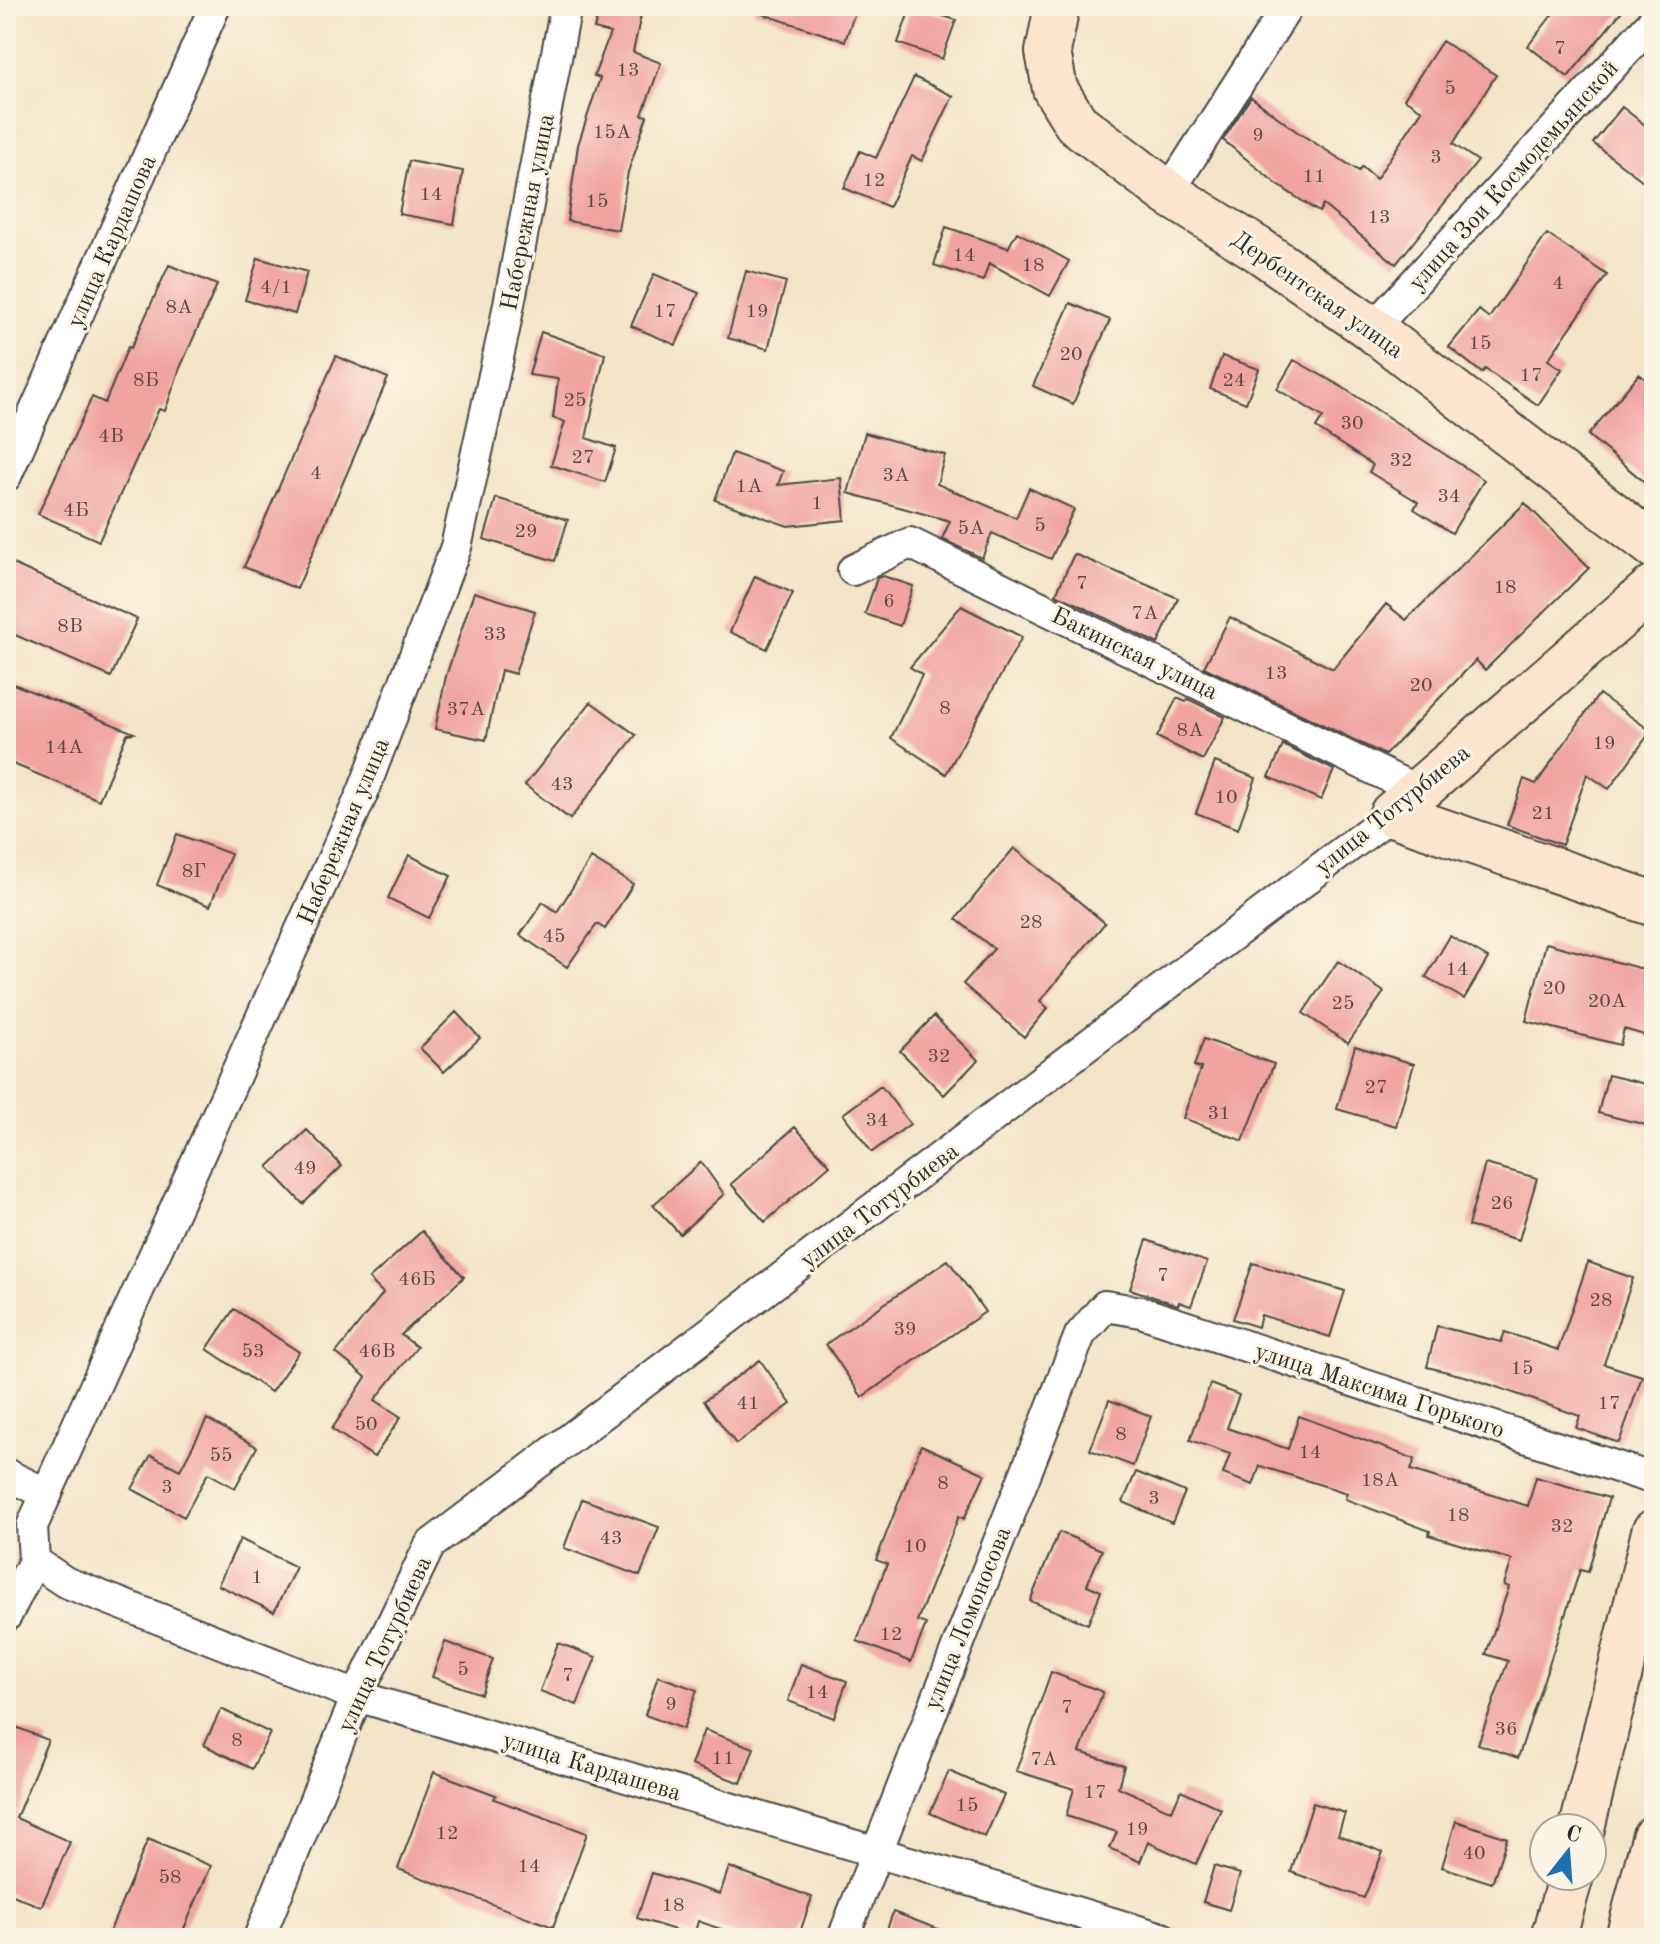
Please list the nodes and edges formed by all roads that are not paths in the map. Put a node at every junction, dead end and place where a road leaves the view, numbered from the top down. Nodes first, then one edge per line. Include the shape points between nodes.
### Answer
1 (215, 6) edge
2 (566, 6) edge
3 (1057, 6) edge
4 (1288, 6) edge
5 (1654, 20) edge
6 (1168, 193) junction
7 (1372, 329) junction
8 (6, 476) edge
9 (1654, 546) edge
10 (853, 570) dead end
11 (1654, 587) edge
12 (1405, 802) junction
13 (1654, 904) edge
14 (1105, 1306) joint
15 (6, 1474) edge
16 (1654, 1479) edge
17 (47, 1494) junction
18 (1654, 1532) edge
19 (34, 1561) junction
20 (6, 1616) edge
21 (357, 1696) junction
22 (1586, 1812) edge
23 (1654, 1838) edge
24 (875, 1850) junction
25 (1566, 1892) edge
26 (259, 1938) edge
27 (843, 1938) edge
28 (1162, 1938) edge
29 (1553, 1938) edge
30 (1628, 1938) edge

1 - 8 street, улица Кардашова
2 - 17 street, Набережная улица via 456,547 363,792
3 - 6 main road, Дербентская улица via 1048,52 1055,89 1076,123
4 - 6 street
5 - 7 street, улица Зои Космодемьянской
6 - 7 main road, Дербентская улица
7 - 9 main road, Дербентская улица
10 - 12 street, Бакинская улица via 910,543
11 - 12 main road, улица Тотурбиева
12 - 13 main road, Бакинская улица
12 - 21 street, улица Тотурбиева via 430,1545
14 - 16 street, улица Максима Горького via 1141,1312
14 - 24 street, улица Ломоносова via 1080,1335
15 - 17 street
17 - 19 street, Набережная улица via 32,1526
18 - 22 main road
19 - 20 street, Набережная улица
19 - 21 street, улица Кардашева via 65,1582
21 - 24 street, улица Кардашева
21 - 26 street, улица Тотурбиева
23 - 30 main road
24 - 27 street, улица Ломоносова
24 - 28 street, улица Кардашева
25 - 29 main road

